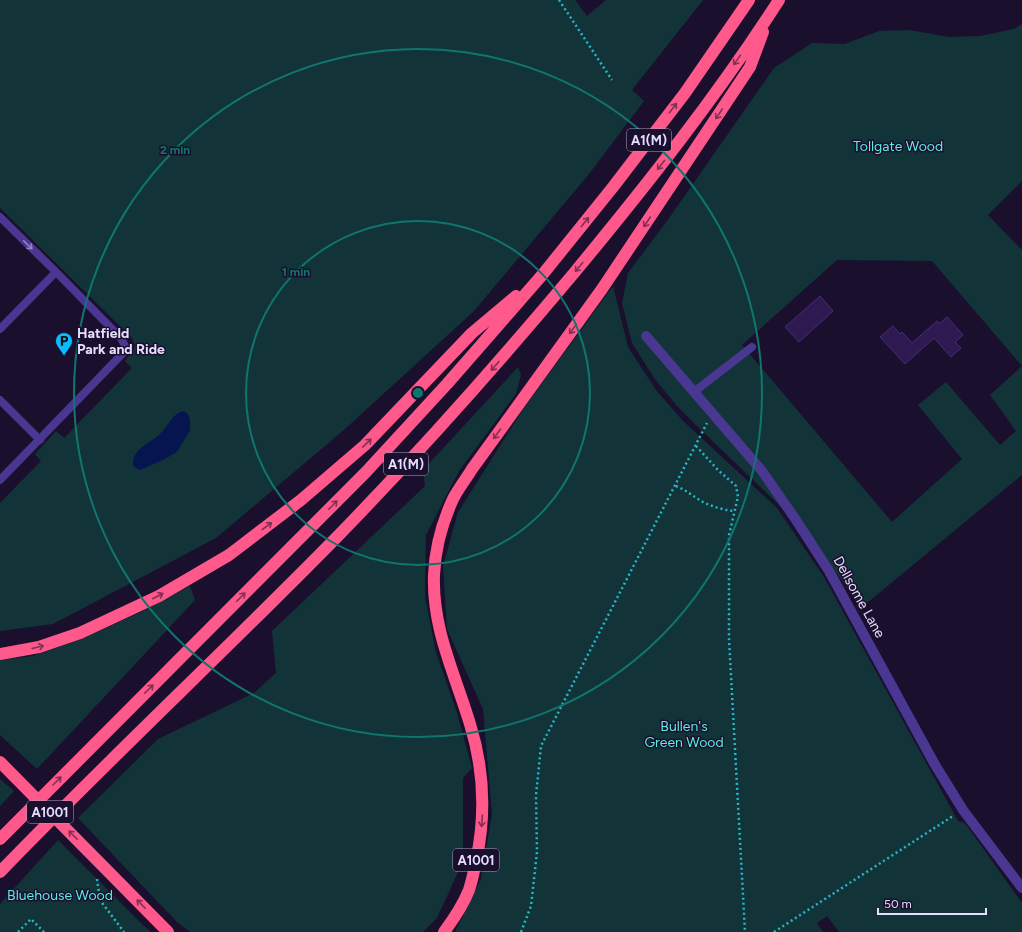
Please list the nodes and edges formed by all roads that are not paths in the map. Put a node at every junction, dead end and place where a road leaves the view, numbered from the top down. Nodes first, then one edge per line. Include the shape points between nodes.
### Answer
1 (749, 0) edge
2 (779, 0) edge
3 (768, 17) junction
4 (0, 218) edge
5 (56, 272) junction
6 (543, 274) junction
7 (0, 329) edge
8 (646, 336) dead end
9 (752, 347) dead end
10 (695, 391) junction
11 (0, 400) edge
12 (40, 440) junction
13 (0, 480) edge
14 (0, 654) edge
15 (0, 762) edge
16 (482, 782) joint
17 (0, 839) edge
18 (0, 872) edge
19 (1022, 888) edge
20 (168, 932) edge
21 (444, 932) edge

6 -> 1 highway, A1(M) via 685,93
2 - 3 highway, A1(M)
3 -> 16 highway, A1(M) via 750,67 602,289 472,469 454,499 444,523 436,551 434,575 437,622 470,724
3 -> 18 highway, A1(M) via 688,129 616,223 431,438 328,545
4 -> 5 lane
5 - 7 lane
5 - 12 lane via 121,338 125,351
14 -> 6 highway, A1(M) via 39,647 80,633 159,596 229,555 301,500 365,445 472,333
17 -> 6 highway, A1(M) via 366,472
8 - 10 street, Dellsome Lane
9 - 10 lane
10 - 19 street, Dellsome Lane via 762,471 829,571 934,763 963,810
11 - 12 lane
12 - 13 lane
20 -> 15 highway, A1001
16 -> 21 highway, A1001 via 480,843 469,891

